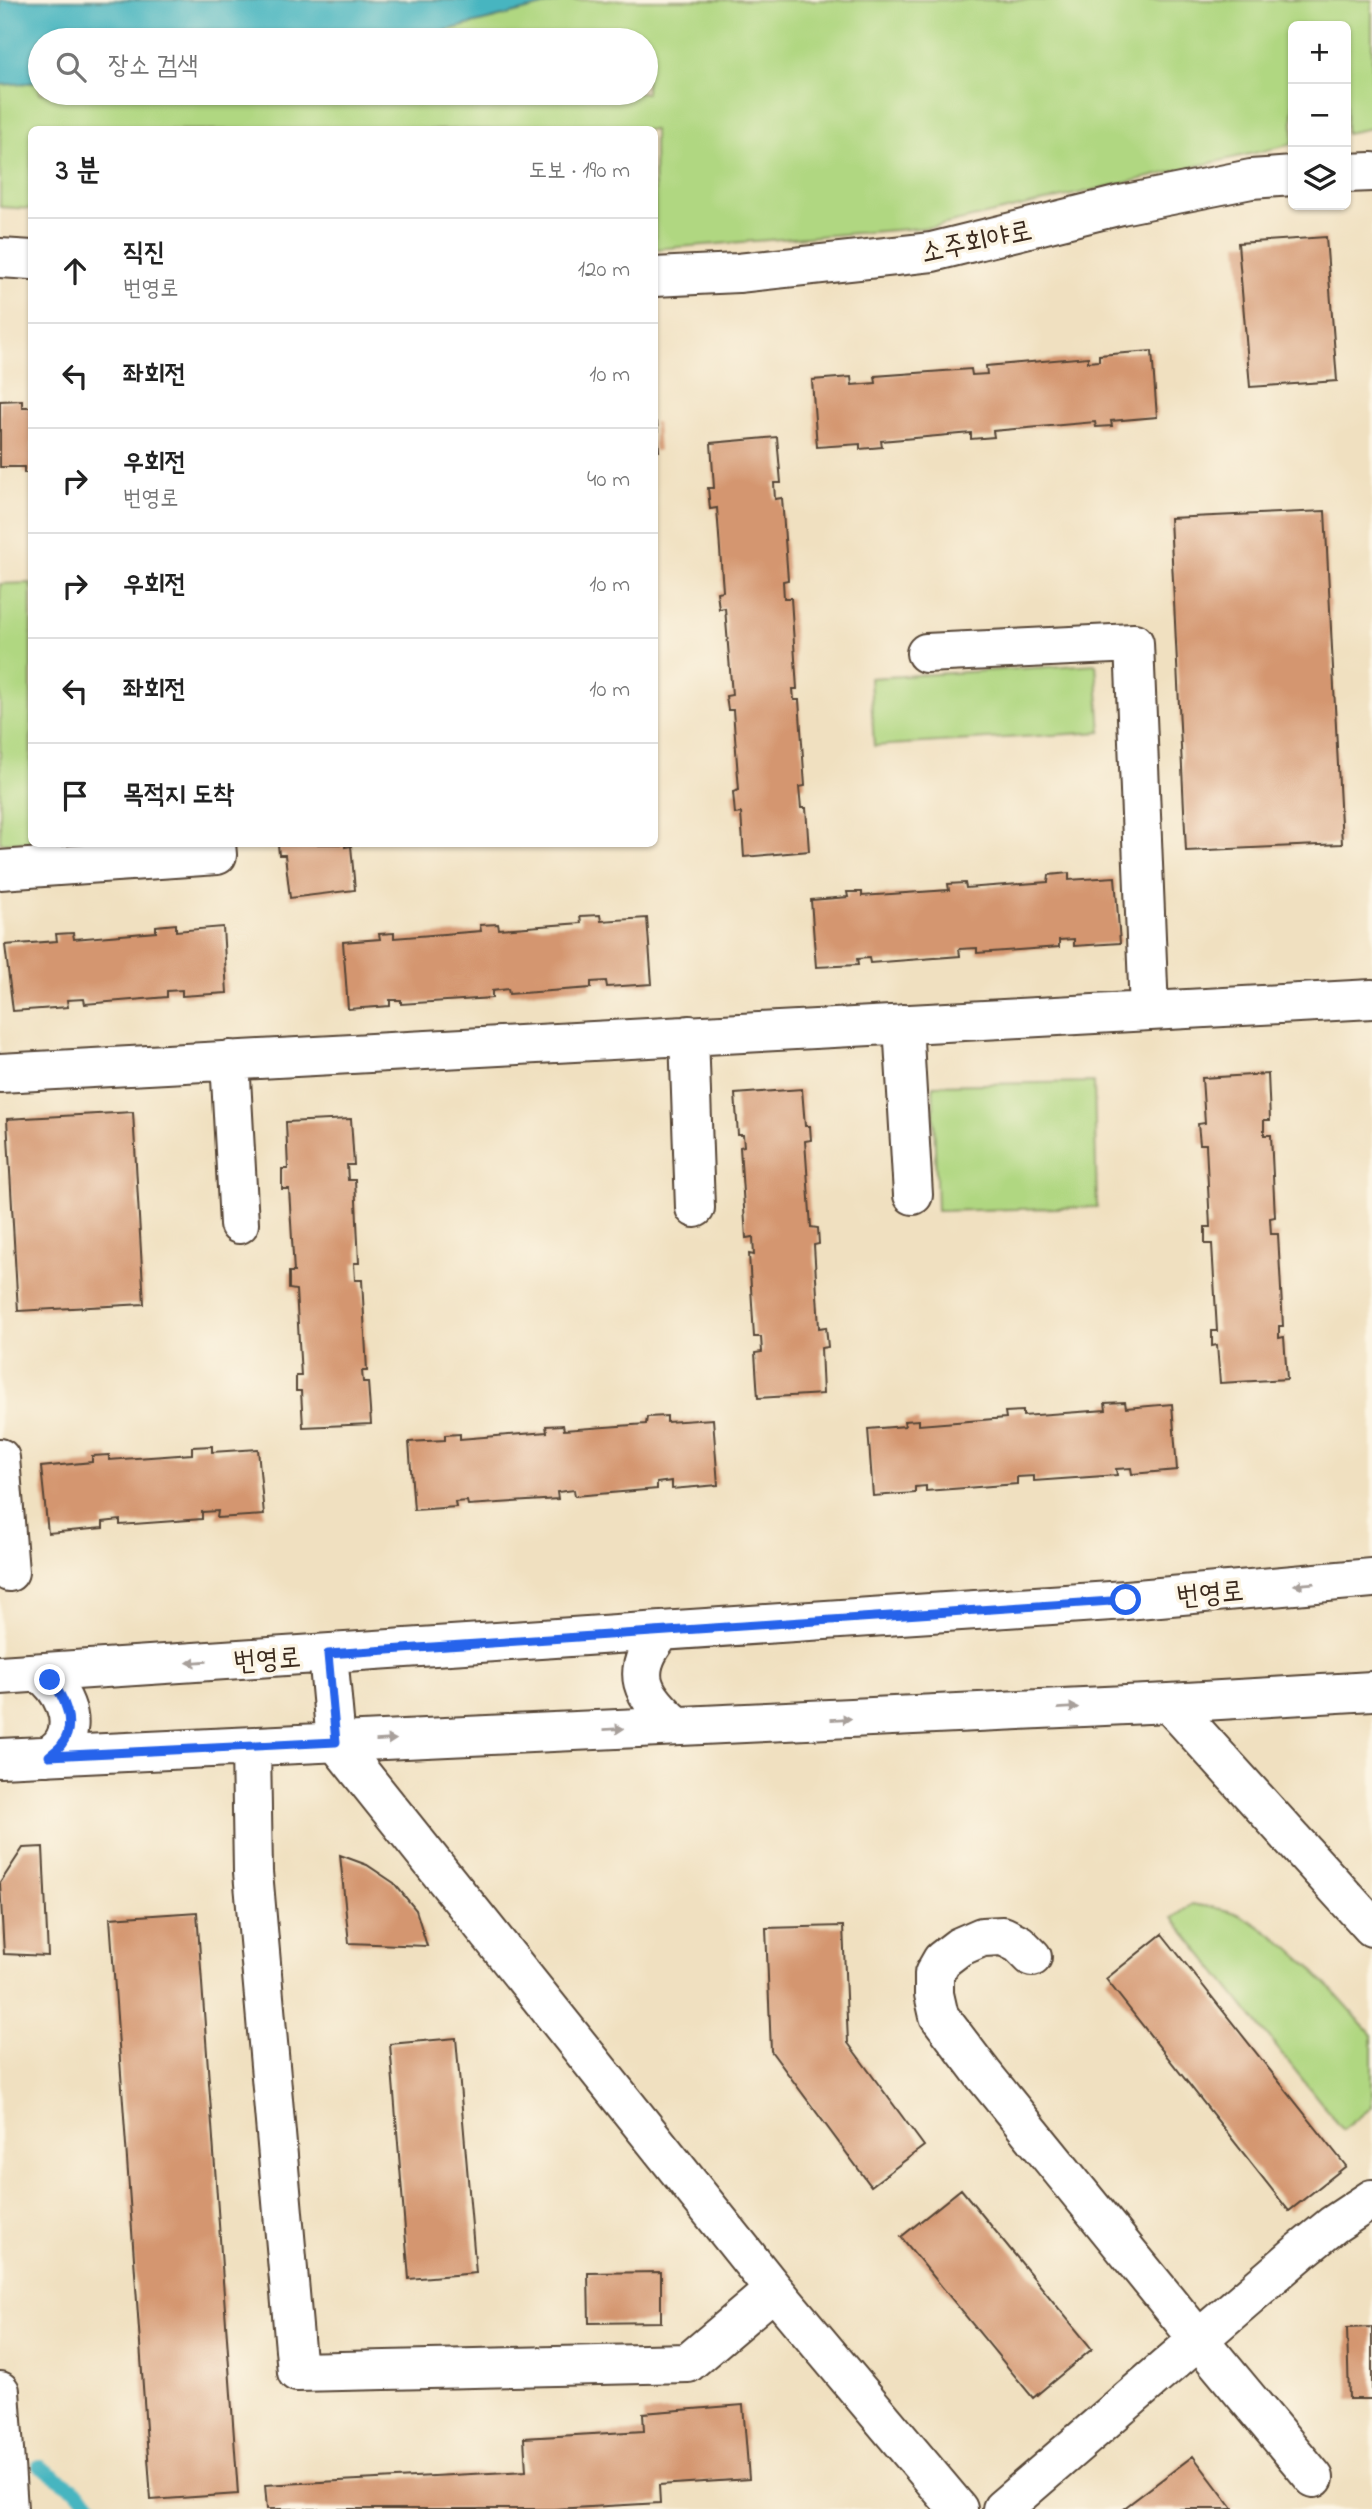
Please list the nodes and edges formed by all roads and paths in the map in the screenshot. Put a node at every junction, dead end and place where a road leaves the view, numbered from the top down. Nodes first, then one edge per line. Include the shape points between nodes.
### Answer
1 (1372, 172) edge
2 (1351, 173) edge
3 (1288, 176) edge
4 (0, 258) edge
5 (28, 260) edge
6 (658, 278) edge
7 (926, 653) dead end
8 (216, 847) edge
9 (0, 870) edge
10 (1372, 999) edge
11 (1149, 1011) junction
12 (903, 1024) junction
13 (689, 1035) junction
14 (230, 1060) junction
15 (0, 1073) edge
16 (913, 1195) dead end
17 (695, 1208) dead end
18 (239, 1224) dead end
19 (0, 1458) edge
20 (9, 1572) dead end
21 (1372, 1577) edge
22 (662, 1632) junction
23 (328, 1654) junction
24 (40, 1673) junction
25 (0, 1675) edge
26 (1372, 1691) edge
27 (1169, 1703) junction
28 (677, 1727) junction
29 (336, 1742) junction
30 (251, 1747) junction
31 (49, 1756) junction
32 (0, 1758) edge
33 (1372, 1927) edge
34 (1031, 1957) dead end
35 (1372, 2199) edge
36 (774, 2290) junction
37 (1199, 2340) junction
38 (0, 2391) edge
39 (1314, 2478) dead end
40 (8, 2509) edge
41 (958, 2509) edge
42 (1002, 2509) edge

1 - 2 street
3 - 6 street, 소주회야로 via 1251,178 1134,202 932,252
4 - 5 street
7 - 11 street via 1134,643
8 - 9 street via 217,855
10 - 11 street
11 - 12 street
12 - 13 street
12 - 16 street
13 - 14 street
13 - 17 street
14 - 15 street
14 - 18 street
19 - 20 street
21 -> 22 street, 번영로 via 1126,1600
22 - 23 street, 번영로
22 - 28 street via 644,1656 642,1676 647,1695
23 -> 24 street, 번영로
23 - 29 street
24 - 25 street, 번영로
24 - 31 street via 60,1691 68,1714 62,1744
26 - 27 street
28 -> 27 street
27 - 33 street
29 -> 28 street
29 - 30 street
29 - 36 street
30 - 31 street
30 - 36 street via 253,1872 297,2372 688,2362
31 - 32 street
34 - 37 street via 1003,1936 982,1937 959,1947 942,1960 934,1974 939,2016
35 - 37 street via 1301,2251
36 - 41 street
37 - 39 street
37 - 42 street
38 - 40 street

